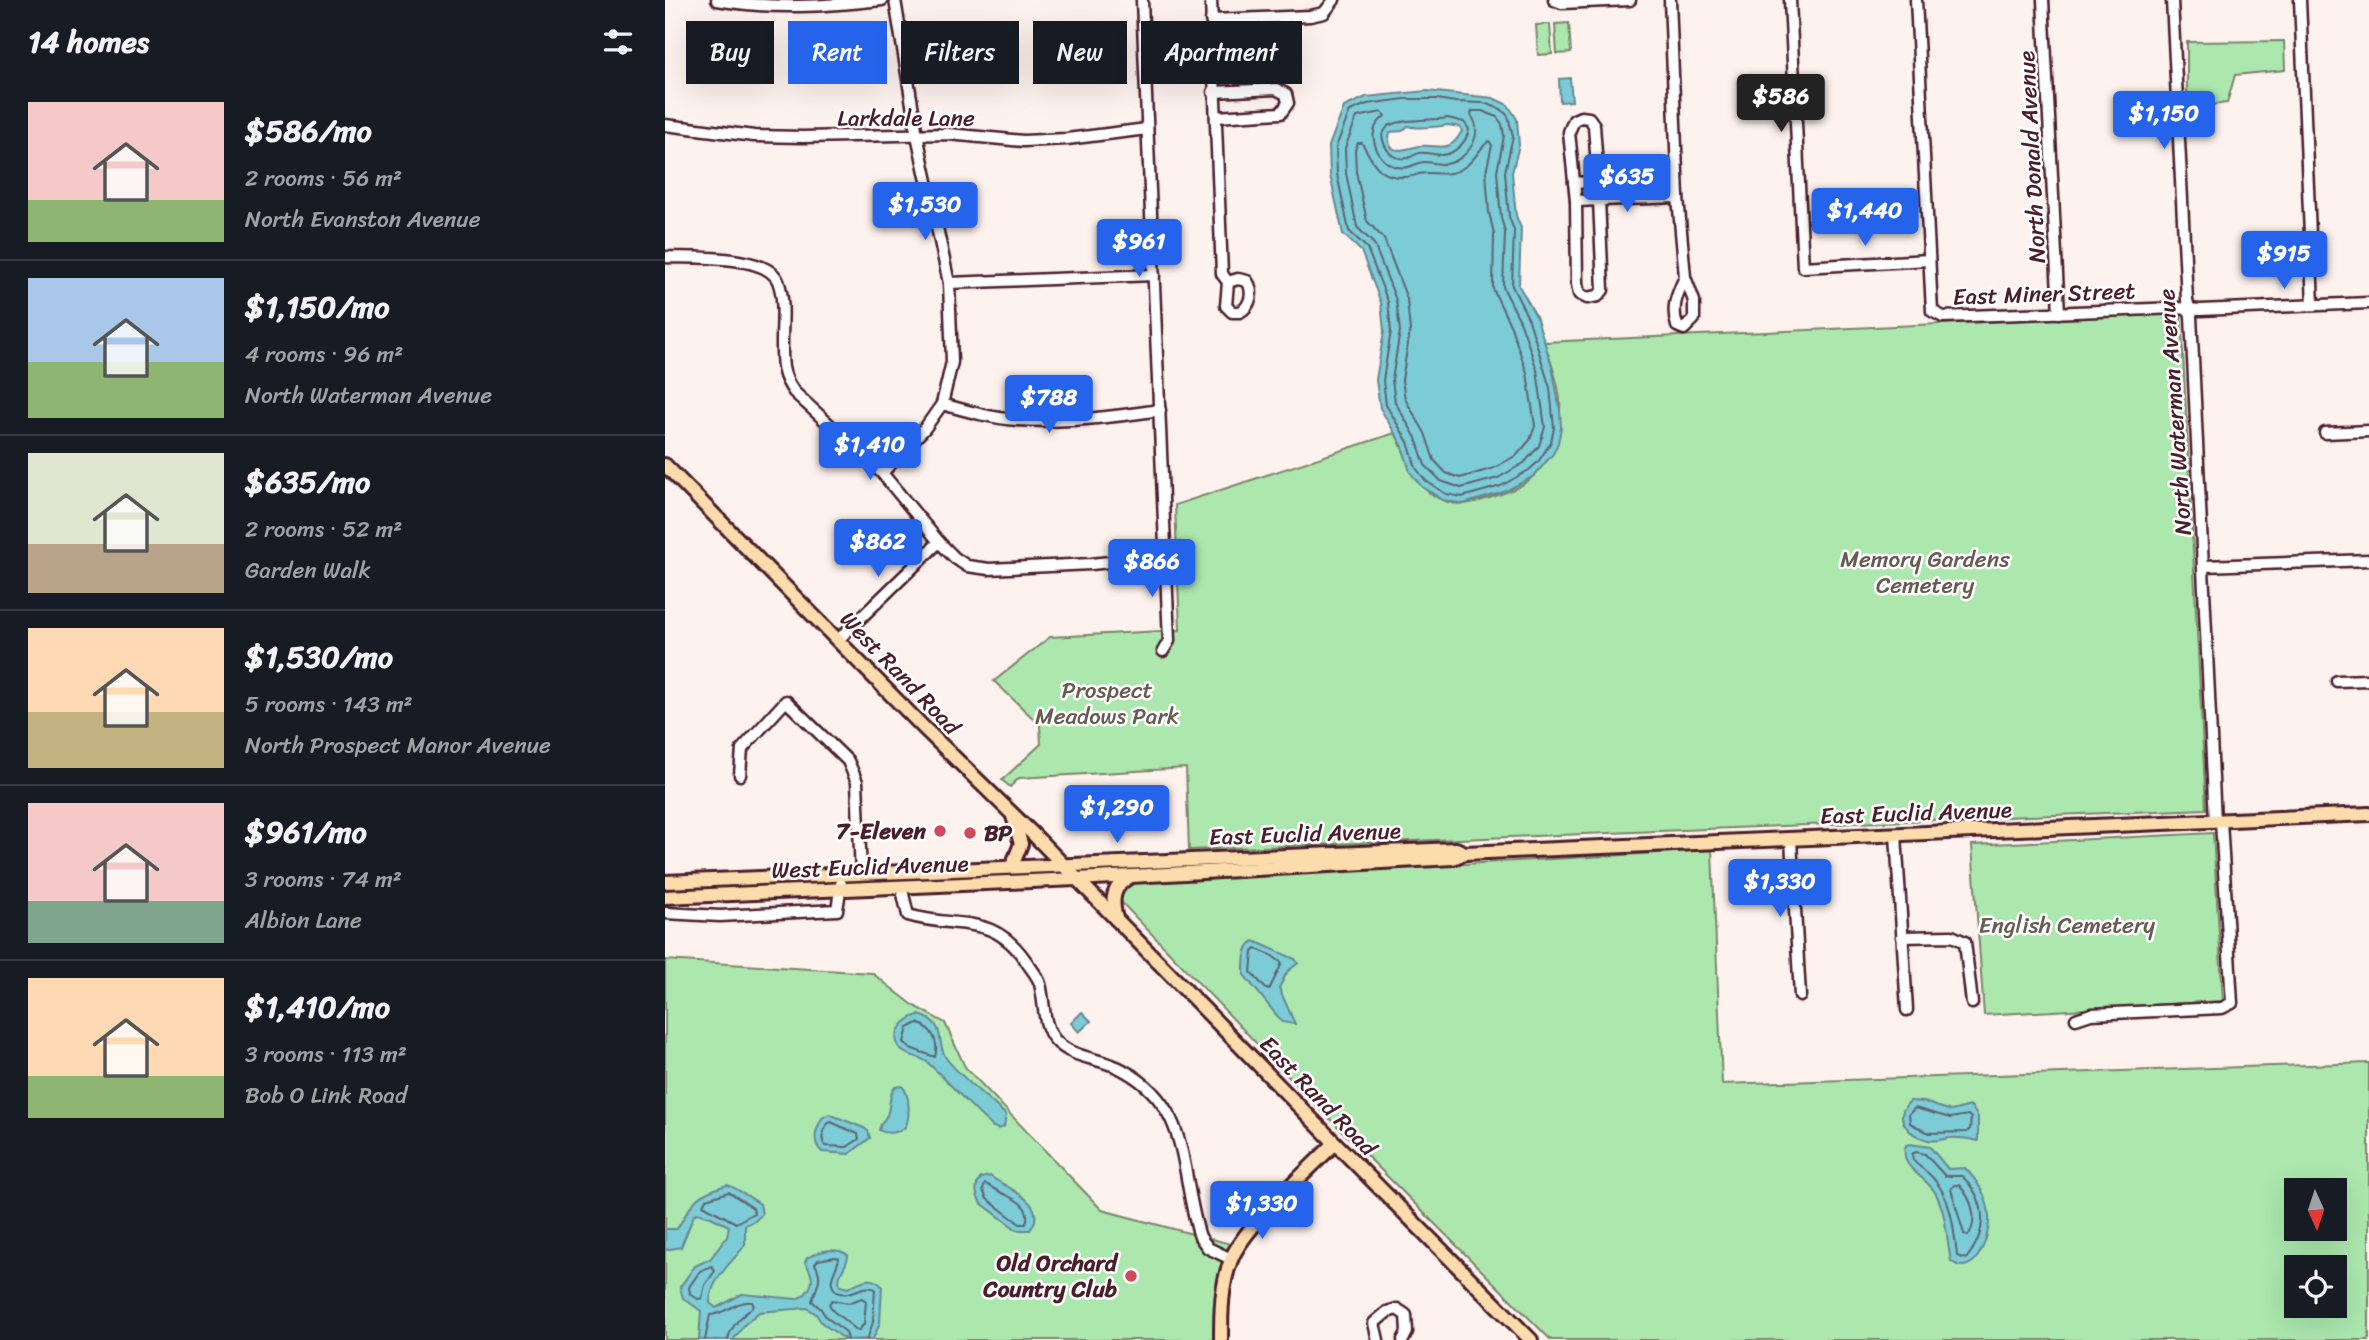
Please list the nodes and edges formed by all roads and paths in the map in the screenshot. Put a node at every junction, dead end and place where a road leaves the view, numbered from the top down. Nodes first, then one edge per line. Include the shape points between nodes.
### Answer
1 (717, 0) edge
2 (882, 0) edge
3 (895, 0) edge
4 (1142, 0) edge
5 (1211, 0) edge
6 (1333, 0) edge
7 (1554, 0) edge
8 (1630, 0) edge
9 (1670, 0) edge
10 (1790, 0) edge
11 (1916, 0) edge
12 (2043, 0) edge
13 (2172, 0) edge
14 (2300, 0) edge
15 (1211, 20) junction
16 (1213, 92) junction
17 (1216, 117) junction
18 (665, 125) edge
19 (1147, 129) junction
20 (917, 135) junction
21 (1677, 177) junction
22 (1598, 181) junction
23 (1574, 183) junction
24 (1678, 197) junction
25 (1599, 200) junction
26 (1576, 201) junction
27 (665, 257) edge
28 (1929, 260) junction
29 (1154, 275) junction
30 (1685, 277) dead end
31 (1227, 282) dead end
32 (949, 283) junction
33 (2369, 303) edge
34 (2312, 306) junction
35 (2189, 309) junction
36 (2059, 313) junction
37 (942, 404) junction
38 (1160, 410) junction
39 (2369, 431) edge
40 (2325, 433) dead end
41 (665, 465) edge
42 (882, 473) junction
43 (939, 542) junction
44 (1166, 556) junction
45 (2369, 560) edge
46 (2204, 566) junction
47 (839, 639) junction
48 (1163, 651) dead end
49 (2369, 680) edge
50 (2337, 681) dead end
51 (740, 775) dead end
52 (2369, 814) edge
53 (1013, 816) junction
54 (2218, 821) junction
55 (1896, 835) junction
56 (1791, 840) junction
57 (1465, 853) junction
58 (1062, 864) junction
59 (1013, 866) junction
60 (861, 873) junction
61 (840, 874) junction
62 (1132, 876) junction
63 (1077, 880) junction
64 (665, 882) edge
65 (901, 886) junction
66 (841, 889) junction
67 (665, 897) edge
68 (665, 914) edge
69 (1116, 919) junction
70 (1902, 937) junction
71 (1801, 996) dead end
72 (1972, 1003) dead end
73 (1907, 1010) dead end
74 (2076, 1019) dead end
75 (1335, 1143) junction
76 (1231, 1259) junction
77 (1221, 1340) edge
78 (1378, 1340) edge
79 (1403, 1340) edge
80 (1531, 1340) edge

1 - 2 street via 801,8
3 - 20 street
4 - 19 street
5 - 15 street
6 - 15 street via 1324,13 1310,16
7 - 8 street
9 - 21 street
10 - 28 street, East Miner Street via 1803,267
11 - 28 street
12 - 36 street, North Donald Avenue
13 - 35 street, North Waterman Avenue
14 - 34 street
15 - 16 street
16 - 17 street
16 - 17 street via 1276,89 1286,94 1288,103 1282,113
17 - 31 street via 1222,274
18 - 20 street, Larkdale Lane via 754,136
19 - 20 street, Larkdale Lane via 1023,141
19 - 29 street
20 - 32 street
21 - 22 street
21 - 24 street
22 - 23 street
22 - 23 street via 1594,125 1581,117 1574,120 1569,132
23 - 26 street
24 - 25 street
24 - 30 street
25 - 26 street
25 - 26 street via 1603,290 1587,298 1579,294 1577,284
27 - 42 street via 737,261 771,270 782,295 784,379
28 - 36 street, East Miner Street via 1932,311 1943,317
29 - 32 street
29 - 38 street
32 - 37 street via 952,362
33 - 34 street, East Miner Street
34 - 35 street, East Miner Street
35 - 36 street, East Miner Street
35 - 46 street, North Waterman Avenue
37 - 38 street via 1018,420
37 - 42 street
38 - 44 street
39 - 40 street
41 - 47 main road, West Rand Road
42 - 43 street
43 - 44 street via 967,566 989,569
43 - 47 street
44 - 48 street via 1169,641
45 - 46 street
46 - 54 street, North Waterman Avenue
47 - 53 main road, West Rand Road
49 - 50 street
51 - 60 street via 742,749 786,701 848,761 856,782
52 - 54 main road, East Euclid Avenue
53 - 58 main road, West Rand Road
53 - 59 main road via 1021,844
54 - 55 main road, East Euclid Avenue
54 - 74 street, North Waterman Avenue via 2232,1003 2222,1008 2091,1014
55 - 56 main road, East Euclid Avenue
55 - 70 street
56 - 57 main road, East Euclid Avenue
56 - 71 street
57 - 58 main road, East Euclid Avenue via 1456,849
57 - 62 main road, East Euclid Avenue via 1453,858
58 - 59 main road, West Euclid Avenue
58 - 63 main road, West Rand Road
59 - 60 main road, West Euclid Avenue
60 - 61 main road, West Euclid Avenue
61 - 64 main road, West Euclid Avenue
61 - 66 street
62 - 63 main road, East Euclid Avenue
62 - 69 main road via 1121,881 1113,895
63 - 65 main road, West Euclid Avenue
63 - 69 main road, East Rand Road
65 - 66 main road, West Euclid Avenue
65 - 76 street via 908,915 980,924 1002,935 1018,949 1039,981 1045,1018 1056,1040 1072,1052 1121,1068 1156,1096 1179,1135 1200,1237 1208,1248
66 - 67 main road, West Euclid Avenue
66 - 68 street via 837,910
69 - 75 main road, East Rand Road
70 - 72 street via 1952,936 1965,942
70 - 73 street
75 - 76 main road via 1248,1232
75 - 80 main road, East Rand Road
76 - 77 main road via 1220,1309
78 - 79 street via 1374,1323 1397,1309 1406,1315

